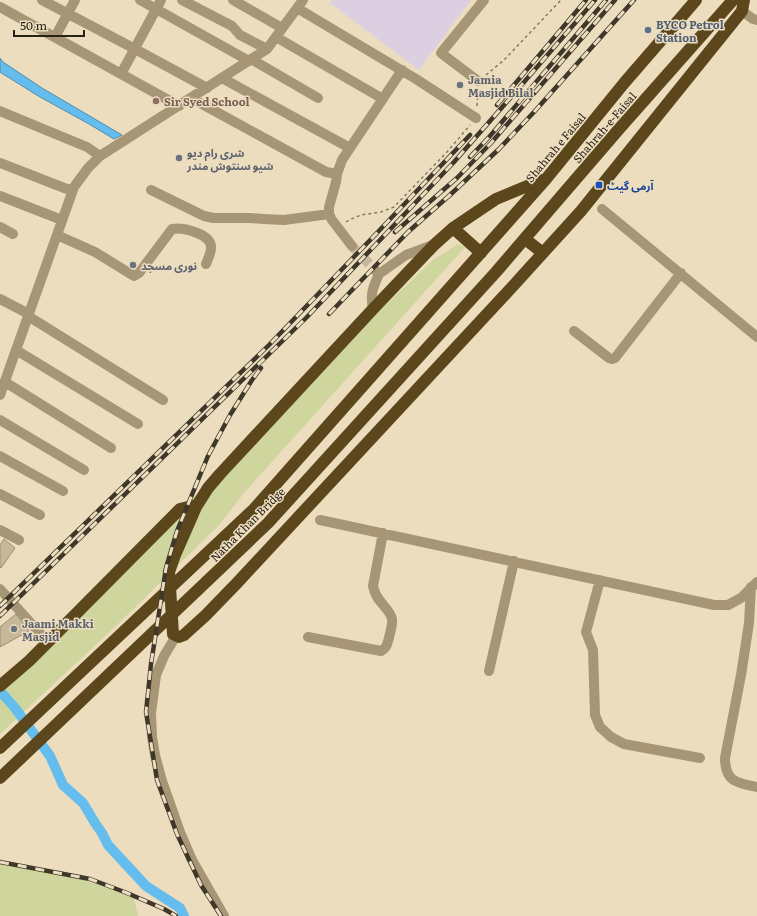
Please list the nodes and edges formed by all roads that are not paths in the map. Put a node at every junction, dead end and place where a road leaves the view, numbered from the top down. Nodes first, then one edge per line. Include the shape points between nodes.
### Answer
1 (42, 0) edge
2 (75, 0) edge
3 (140, 0) edge
4 (182, 0) edge
5 (233, 0) edge
6 (484, 0) edge
7 (696, 0) edge
8 (733, 0) edge
9 (159, 4) edge
10 (300, 4) edge
11 (743, 5) edge
12 (0, 7) edge
13 (67, 13) junction
14 (757, 20) edge
15 (282, 28) junction
16 (276, 37) junction
17 (55, 38) junction
18 (135, 48) junction
19 (267, 49) junction
20 (250, 60) junction
21 (402, 70) junction
22 (121, 74) junction
23 (222, 78) junction
24 (478, 81) road end
25 (207, 88) junction
26 (191, 98) junction
27 (318, 98) dead end
28 (383, 99) junction
29 (179, 106) junction
30 (0, 111) edge
31 (476, 118) road end
32 (350, 148) junction
33 (100, 156) junction
34 (0, 163) edge
35 (337, 174) junction
36 (546, 178) junction
37 (151, 190) dead end
38 (72, 191) junction
39 (0, 196) edge
40 (602, 208) dead end
41 (329, 214) junction
42 (62, 220) junction
43 (0, 227) edge
44 (453, 228) junction
45 (13, 234) dead end
46 (57, 235) junction
47 (525, 239) junction
48 (434, 245) junction
49 (352, 246) tunnel mouth
50 (481, 253) junction
51 (543, 253) junction
52 (206, 264) dead end
53 (468, 267) joint
54 (496, 272) joint
55 (680, 273) junction
56 (0, 299) edge
57 (372, 309) junction
58 (28, 315) junction
59 (574, 331) dead end
60 (757, 337) edge
61 (16, 350) junction
62 (5, 382) junction
63 (0, 395) edge
64 (163, 400) dead end
65 (0, 420) edge
66 (138, 424) dead end
67 (110, 448) dead end
68 (0, 456) edge
69 (84, 470) dead end
70 (63, 491) dead end
71 (0, 494) edge
72 (196, 507) junction
73 (40, 515) dead end
74 (320, 520) dead end
75 (0, 530) edge
76 (383, 533) junction
77 (19, 540) dead end
78 (514, 561) junction
79 (600, 580) junction
80 (754, 584) edge
81 (0, 589) edge
82 (176, 636) junction
83 (308, 637) dead end
84 (48, 642) junction
85 (489, 671) dead end
86 (0, 686) edge
87 (0, 748) edge
88 (700, 758) dead end
89 (0, 778) edge
90 (757, 788) edge
91 (224, 916) edge

1 - 13 street
2 - 13 street
3 - 9 street
4 - 19 street via 232,26 240,35
5 - 15 street
6 - 24 street via 441,52
7 - 36 highway, Shahrah e Faisal
8 - 47 highway, Shahrah-e-Faisal
9 - 18 street
9 - 20 street
10 - 15 street
10 - 21 street
11 - 14 street via 753,19
11 - 51 highway via 581,211
12 - 17 street
13 - 17 street
13 - 18 street
15 - 16 street
16 - 19 street
16 - 28 street
17 - 22 street
18 - 22 street
18 - 25 street
19 - 20 street
20 - 23 street
20 - 27 street
21 - 28 street
21 - 31 street
22 - 29 street
23 - 25 street
23 - 32 street
25 - 26 street
26 - 29 street
26 - 35 street via 326,172
28 - 32 street
29 - 33 street
30 - 33 street via 87,147
32 - 35 street
33 - 38 street
34 - 38 street
35 - 41 street
36 - 44 highway via 496,199
36 - 50 highway, Shahrah e Faisal
37 - 41 street via 213,218 284,220
38 - 42 street
39 - 42 street
40 - 55 street
41 - 49 street
42 - 46 street
43 - 45 street
44 - 48 highway
44 - 50 highway
46 - 52 street via 95,252 134,276 139,273 172,229 183,229 203,235 210,241 211,248
46 - 58 street
47 - 51 highway
47 - 54 highway, Shahrah-e-Faisal
48 - 57 highway
48 - 57 street via 406,255 378,272 371,298
50 - 53 highway, Shahrah e Faisal
51 - 82 highway via 237,583 184,635
53 - 87 highway, Natha Khan Bridge via 254,509
54 - 89 highway, Natha Khan Bridge via 268,523
55 - 59 street via 615,358 609,358
55 - 60 street
56 - 58 street
57 - 72 highway via 220,474
58 - 61 street
58 - 64 street
61 - 62 street
61 - 66 street
62 - 63 street
62 - 67 street
65 - 69 street
68 - 70 street
71 - 73 street
72 - 82 highway via 170,572 173,634
72 - 84 highway via 180,509
74 - 76 street
75 - 77 street
76 - 78 street
76 - 83 street via 373,586 374,592 391,615 387,646 381,651
78 - 79 street
78 - 85 street
79 - 80 street via 714,605 728,605 741,598
79 - 88 street via 586,632 593,650 595,715 600,727 610,737 624,744
80 - 90 street via 725,768 732,779
81 - 84 street
82 - 91 street via 156,675 151,714 155,755 180,832 192,860
84 - 86 highway

